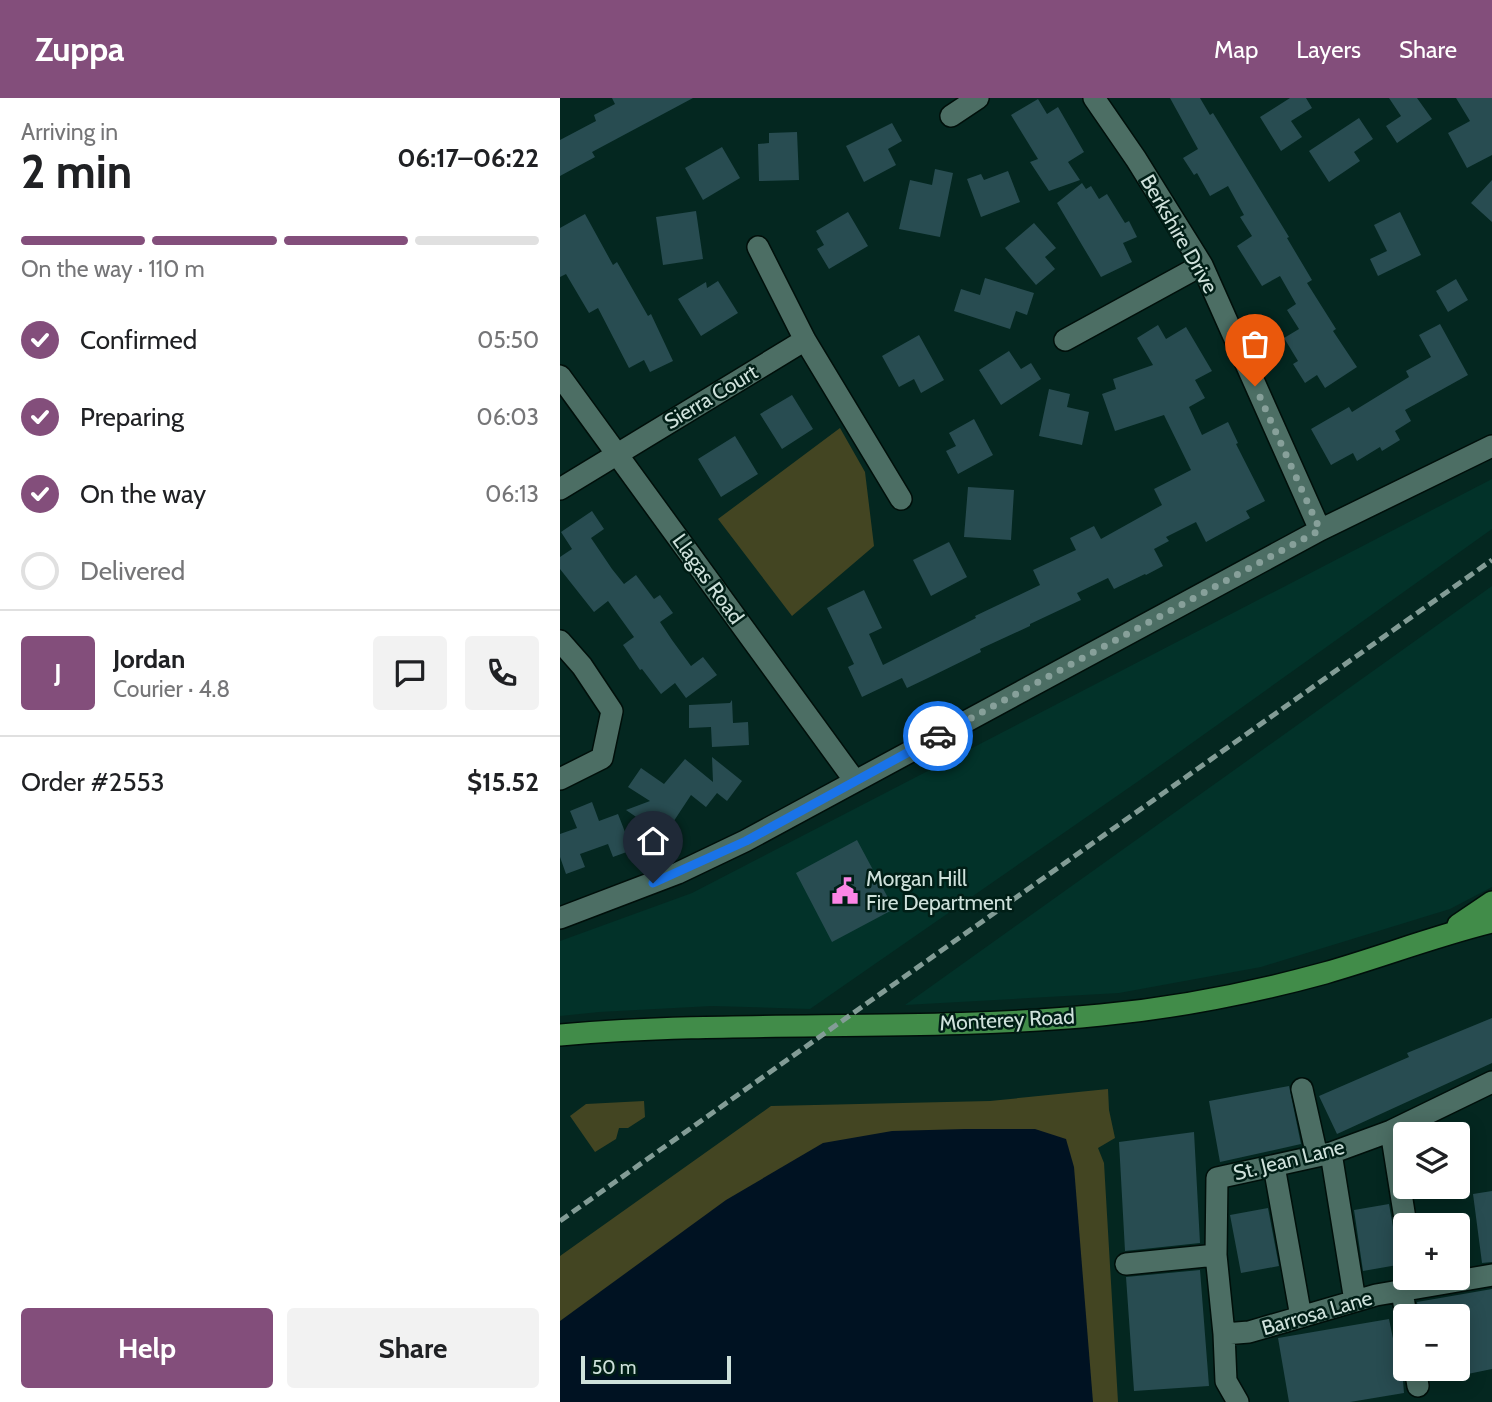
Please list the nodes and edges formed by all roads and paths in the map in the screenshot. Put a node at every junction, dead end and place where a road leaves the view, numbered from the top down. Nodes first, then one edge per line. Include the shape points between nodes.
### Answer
1 (978, 98) edge
2 (1094, 98) edge
3 (951, 116) dead end
4 (758, 247) dead end
5 (1202, 265) junction
6 (805, 340) junction
7 (1065, 340) dead end
8 (560, 376) edge
9 (1492, 446) edge
10 (616, 454) junction
11 (560, 489) edge
12 (901, 499) dead end
13 (1320, 530) junction
14 (560, 640) edge
15 (560, 779) edge
16 (855, 781) junction
17 (1492, 902) edge
18 (560, 918) edge
19 (1492, 922) edge
20 (1445, 934) junction
21 (560, 1035) edge
22 (1492, 1082) edge
23 (1302, 1089) dead end
24 (1391, 1131) junction
25 (1324, 1155) junction
26 (1274, 1166) junction
27 (1404, 1213) edge
28 (1216, 1255) junction
29 (1125, 1264) dead end
30 (1492, 1275) edge
31 (1470, 1278) edge
32 (1396, 1290) edge
33 (1355, 1301) junction
34 (1301, 1317) junction
35 (1224, 1334) junction
36 (1238, 1402) edge

1 - 3 street
2 - 5 street, Berkshire Drive
4 - 6 street
5 - 7 street
5 - 13 street, Berkshire Drive
6 - 10 street, Sierra Court
6 - 12 street
8 - 10 street, Llagas Road
9 - 13 street
10 - 11 street, Sierra Court
10 - 16 street, Llagas Road
13 - 16 street
14 - 15 street via 611,710 601,758
16 - 18 street via 678,873
17 - 20 main road, Monterey Road
19 - 20 main road, Monterey Road
20 - 21 main road, Monterey Road via 1273,986 1102,1015 974,1023 671,1027
22 - 24 street, St. Jean Lane
23 - 25 street
24 - 25 street, St. Jean Lane
24 - 27 street
25 - 26 street, St. Jean Lane
25 - 33 street
26 - 28 street, St. Jean Lane via 1217,1178
26 - 34 street
28 - 29 street
28 - 35 street, St. Jean Lane
30 - 31 street, Barrosa Lane
32 - 33 street, Barrosa Lane
33 - 34 street, Barrosa Lane
34 - 35 street, Barrosa Lane
35 - 36 street, St. Jean Lane via 1226,1381

